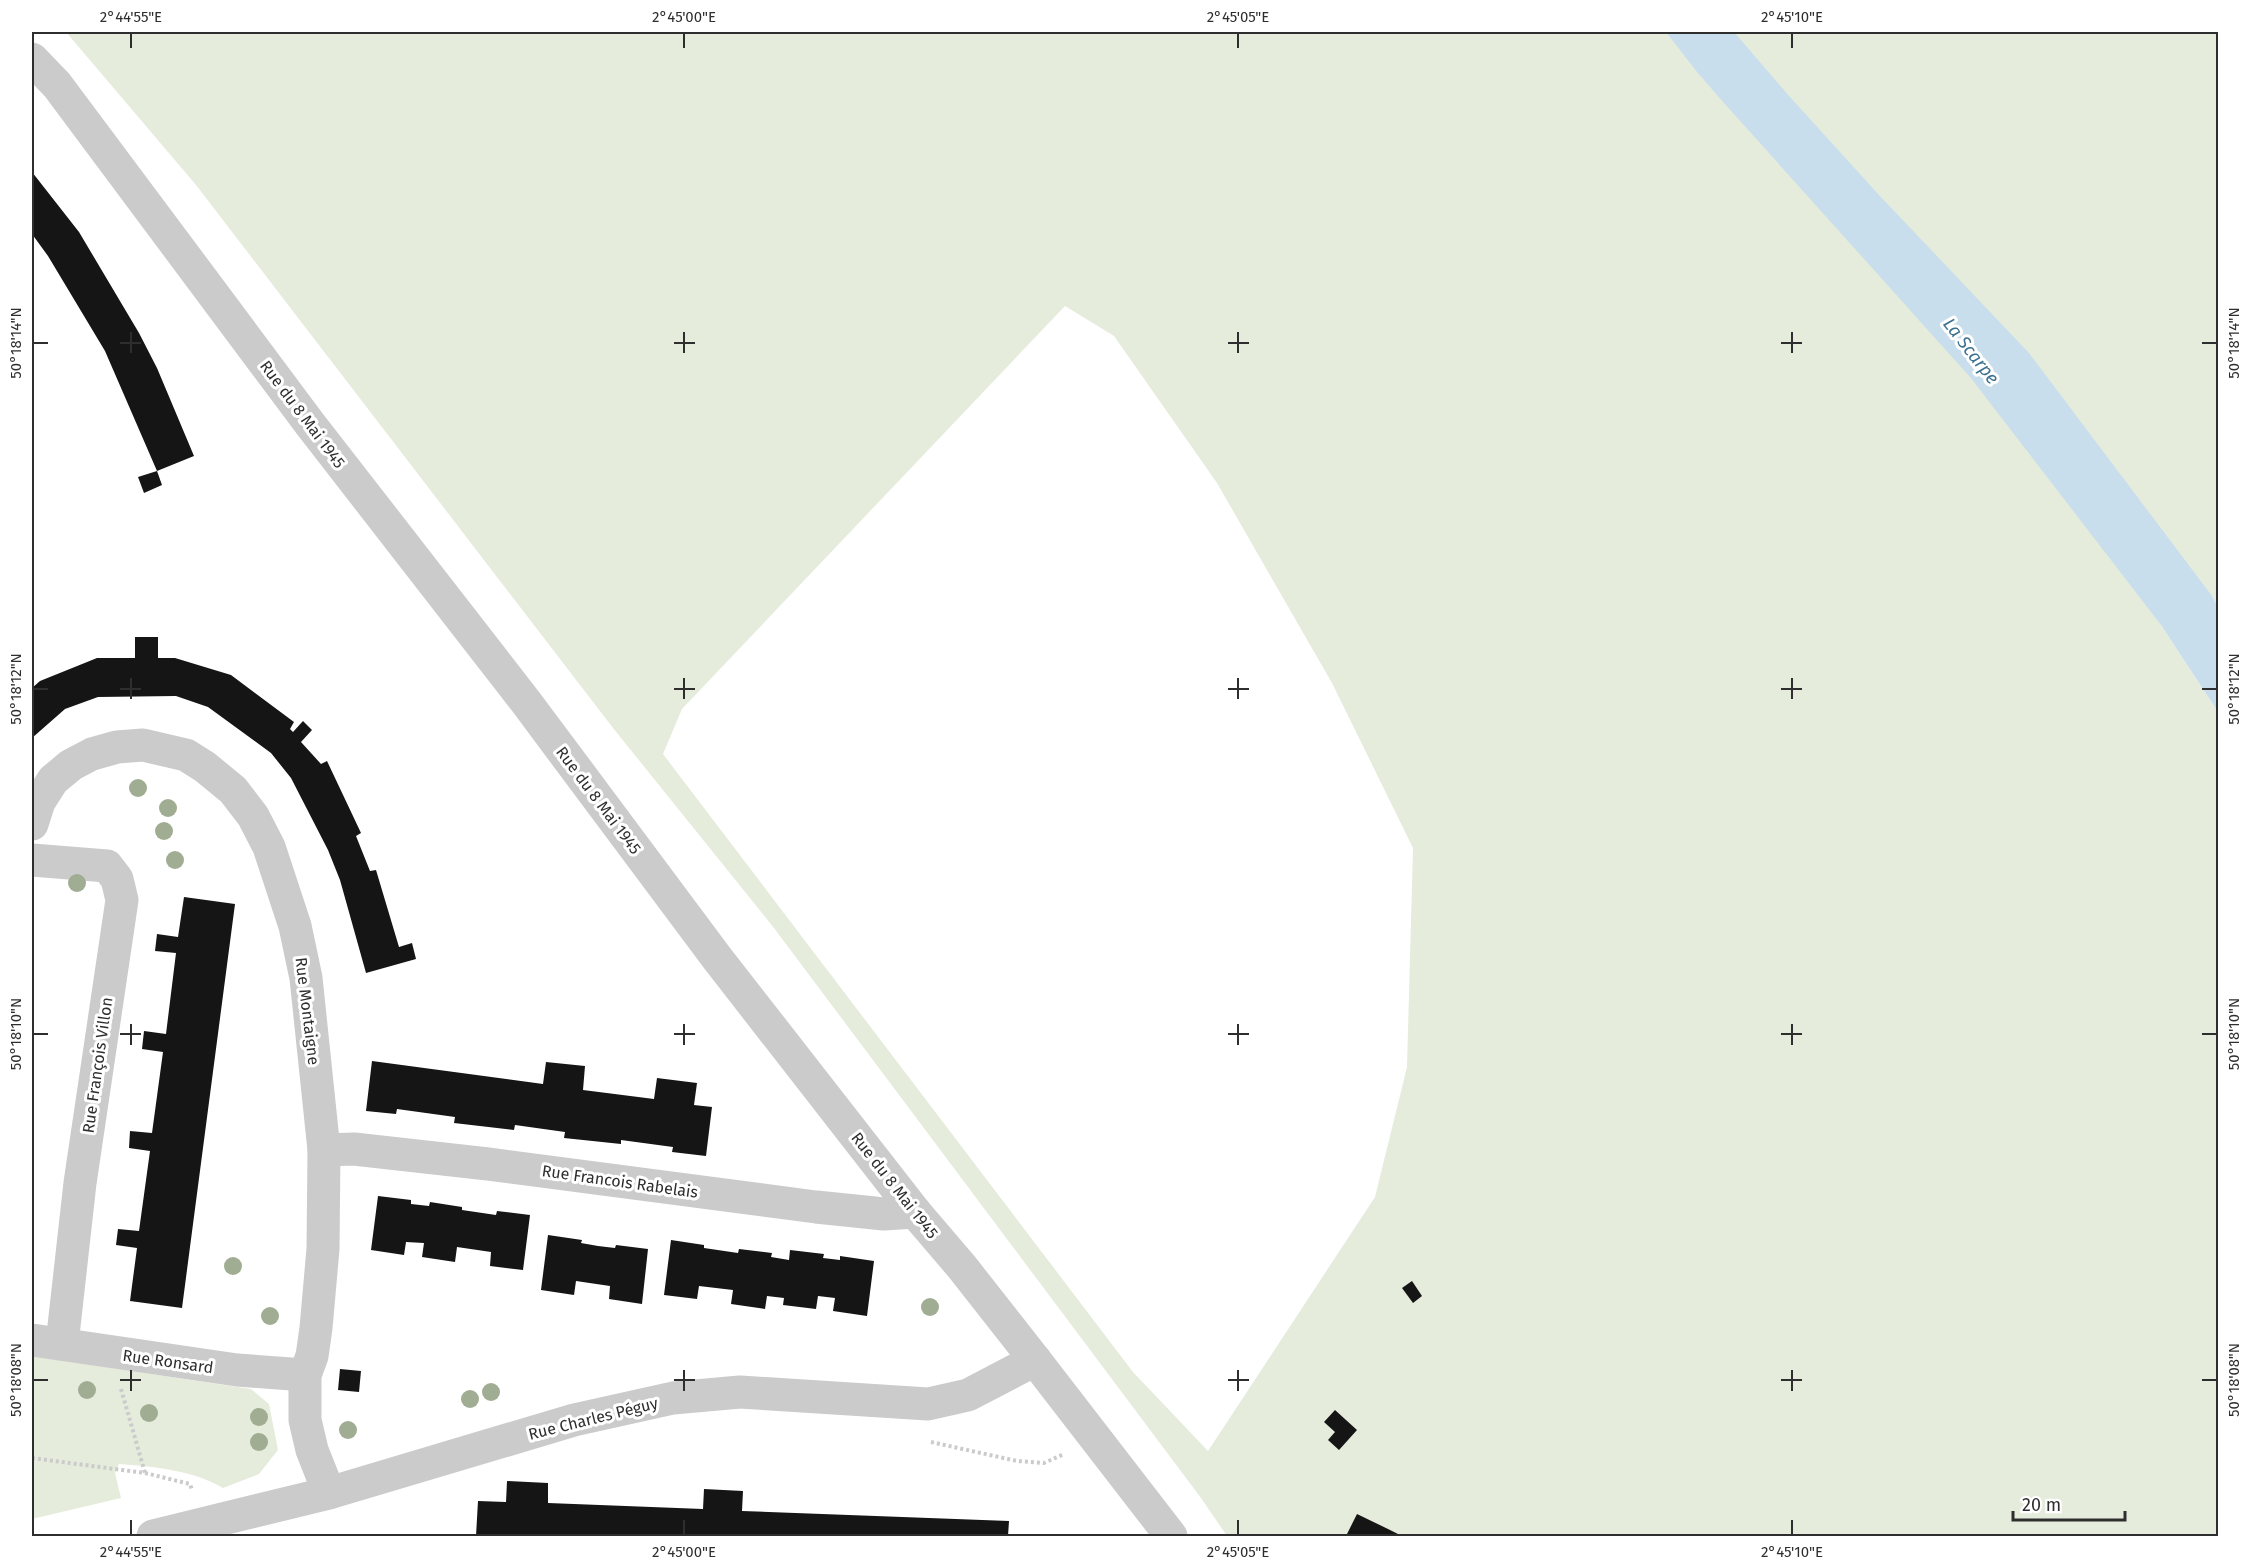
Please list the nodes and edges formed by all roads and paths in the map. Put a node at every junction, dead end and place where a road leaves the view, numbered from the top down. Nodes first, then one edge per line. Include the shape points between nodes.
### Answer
1 (32, 59) edge
2 (32, 824) edge
3 (32, 860) edge
4 (324, 1150) junction
5 (915, 1212) junction
6 (46, 1342) edge
7 (113, 1353) junction
8 (1035, 1360) junction
9 (305, 1376) junction
10 (1094, 1436) junction
11 (923, 1440) dead end
12 (32, 1458) edge
13 (145, 1473) junction
14 (329, 1493) junction
15 (261, 1523) edge
16 (201, 1524) junction
17 (153, 1536) edge
18 (1171, 1536) edge

1 - 5 street, Rue du 8 Mai 1945 via 57,86 310,424
2 - 4 street, Rue Montaigne via 39,802 53,780 92,754 117,747 143,745 186,755 233,790 253,816 269,847 295,926 306,978
3 - 6 street, Rue François Villon via 107,866 117,879 122,900 80,1183
4 - 5 street, Rue Francois Rabelais via 354,1149 477,1162 816,1207 884,1214
4 - 9 street, Rue Montaigne via 323,1249 312,1356
5 - 8 street, Rue du 8 Mai 1945
6 - 7 street, Rue Ronsard
7 - 9 street, Rue Ronsard
7 - 13 path
8 - 10 street, Rue du 8 Mai 1945
8 - 14 street, Rue Charles Péguy via 968,1395 928,1404 740,1392 673,1398 574,1420
9 - 14 street, Rue Montaigne via 305,1420
10 - 11 path via 1044,1463 997,1458
10 - 18 street, Rue du 8 Mai 1945
12 - 13 path
13 - 16 path via 190,1484
14 - 15 street, Rue Charles Péguy
15 - 16 street, Rue Charles Péguy
16 - 17 street, Rue Charles Péguy

